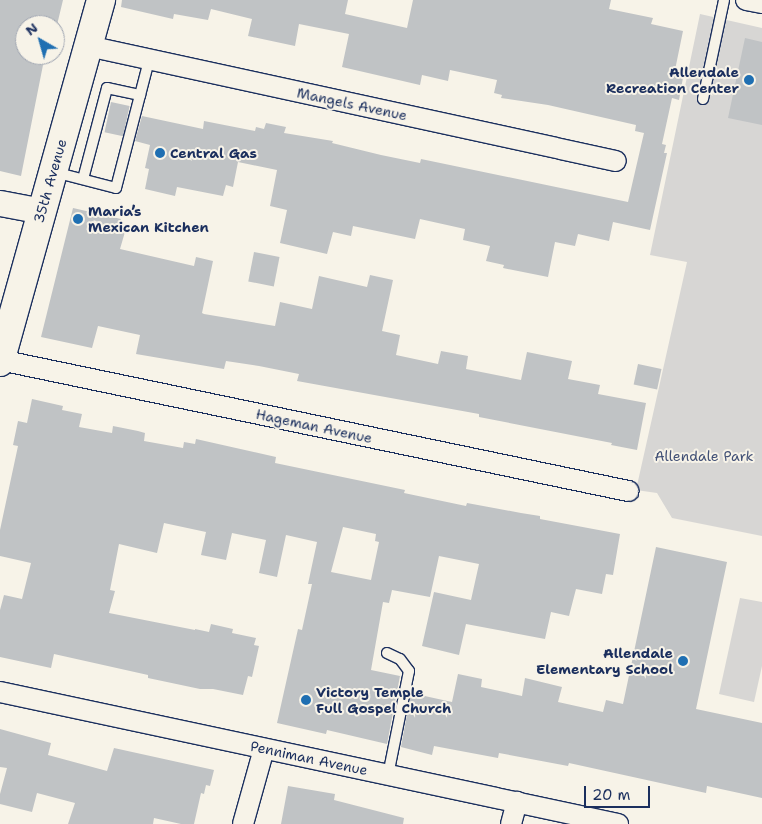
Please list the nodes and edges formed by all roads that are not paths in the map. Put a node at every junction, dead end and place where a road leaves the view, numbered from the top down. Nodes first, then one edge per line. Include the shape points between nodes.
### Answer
1 (101, 0) edge
2 (724, 0) edge
3 (746, 0) edge
4 (762, 3) edge
5 (88, 46) junction
6 (148, 60) junction
7 (140, 95) junction
8 (703, 99) dead end
9 (616, 161) dead end
10 (53, 172) junction
11 (83, 179) junction
12 (0, 203) edge
13 (42, 211) junction
14 (0, 361) edge
15 (628, 491) dead end
16 (387, 653) dead end
17 (0, 692) edge
18 (264, 749) junction
19 (388, 775) junction
20 (517, 802) junction
21 (243, 824) edge
22 (511, 824) edge
23 (618, 824) edge

1 - 5 main road, 35th Avenue
2 - 8 lane
3 - 4 street
5 - 6 street, Mangels Avenue
5 - 10 main road, 35th Avenue
6 - 7 lane
6 - 9 street, Mangels Avenue
7 - 11 lane via 107,88
7 - 11 lane via 116,188
10 - 11 lane
10 - 13 main road, 35th Avenue
12 - 13 street
13 - 14 main road, 35th Avenue
14 - 15 street, Hageman Avenue
16 - 19 lane via 400,658 409,671
17 - 18 street, Penniman Avenue
18 - 19 street, Penniman Avenue
18 - 21 street
19 - 20 street, Penniman Avenue
20 - 22 street
20 - 23 street, Penniman Avenue

